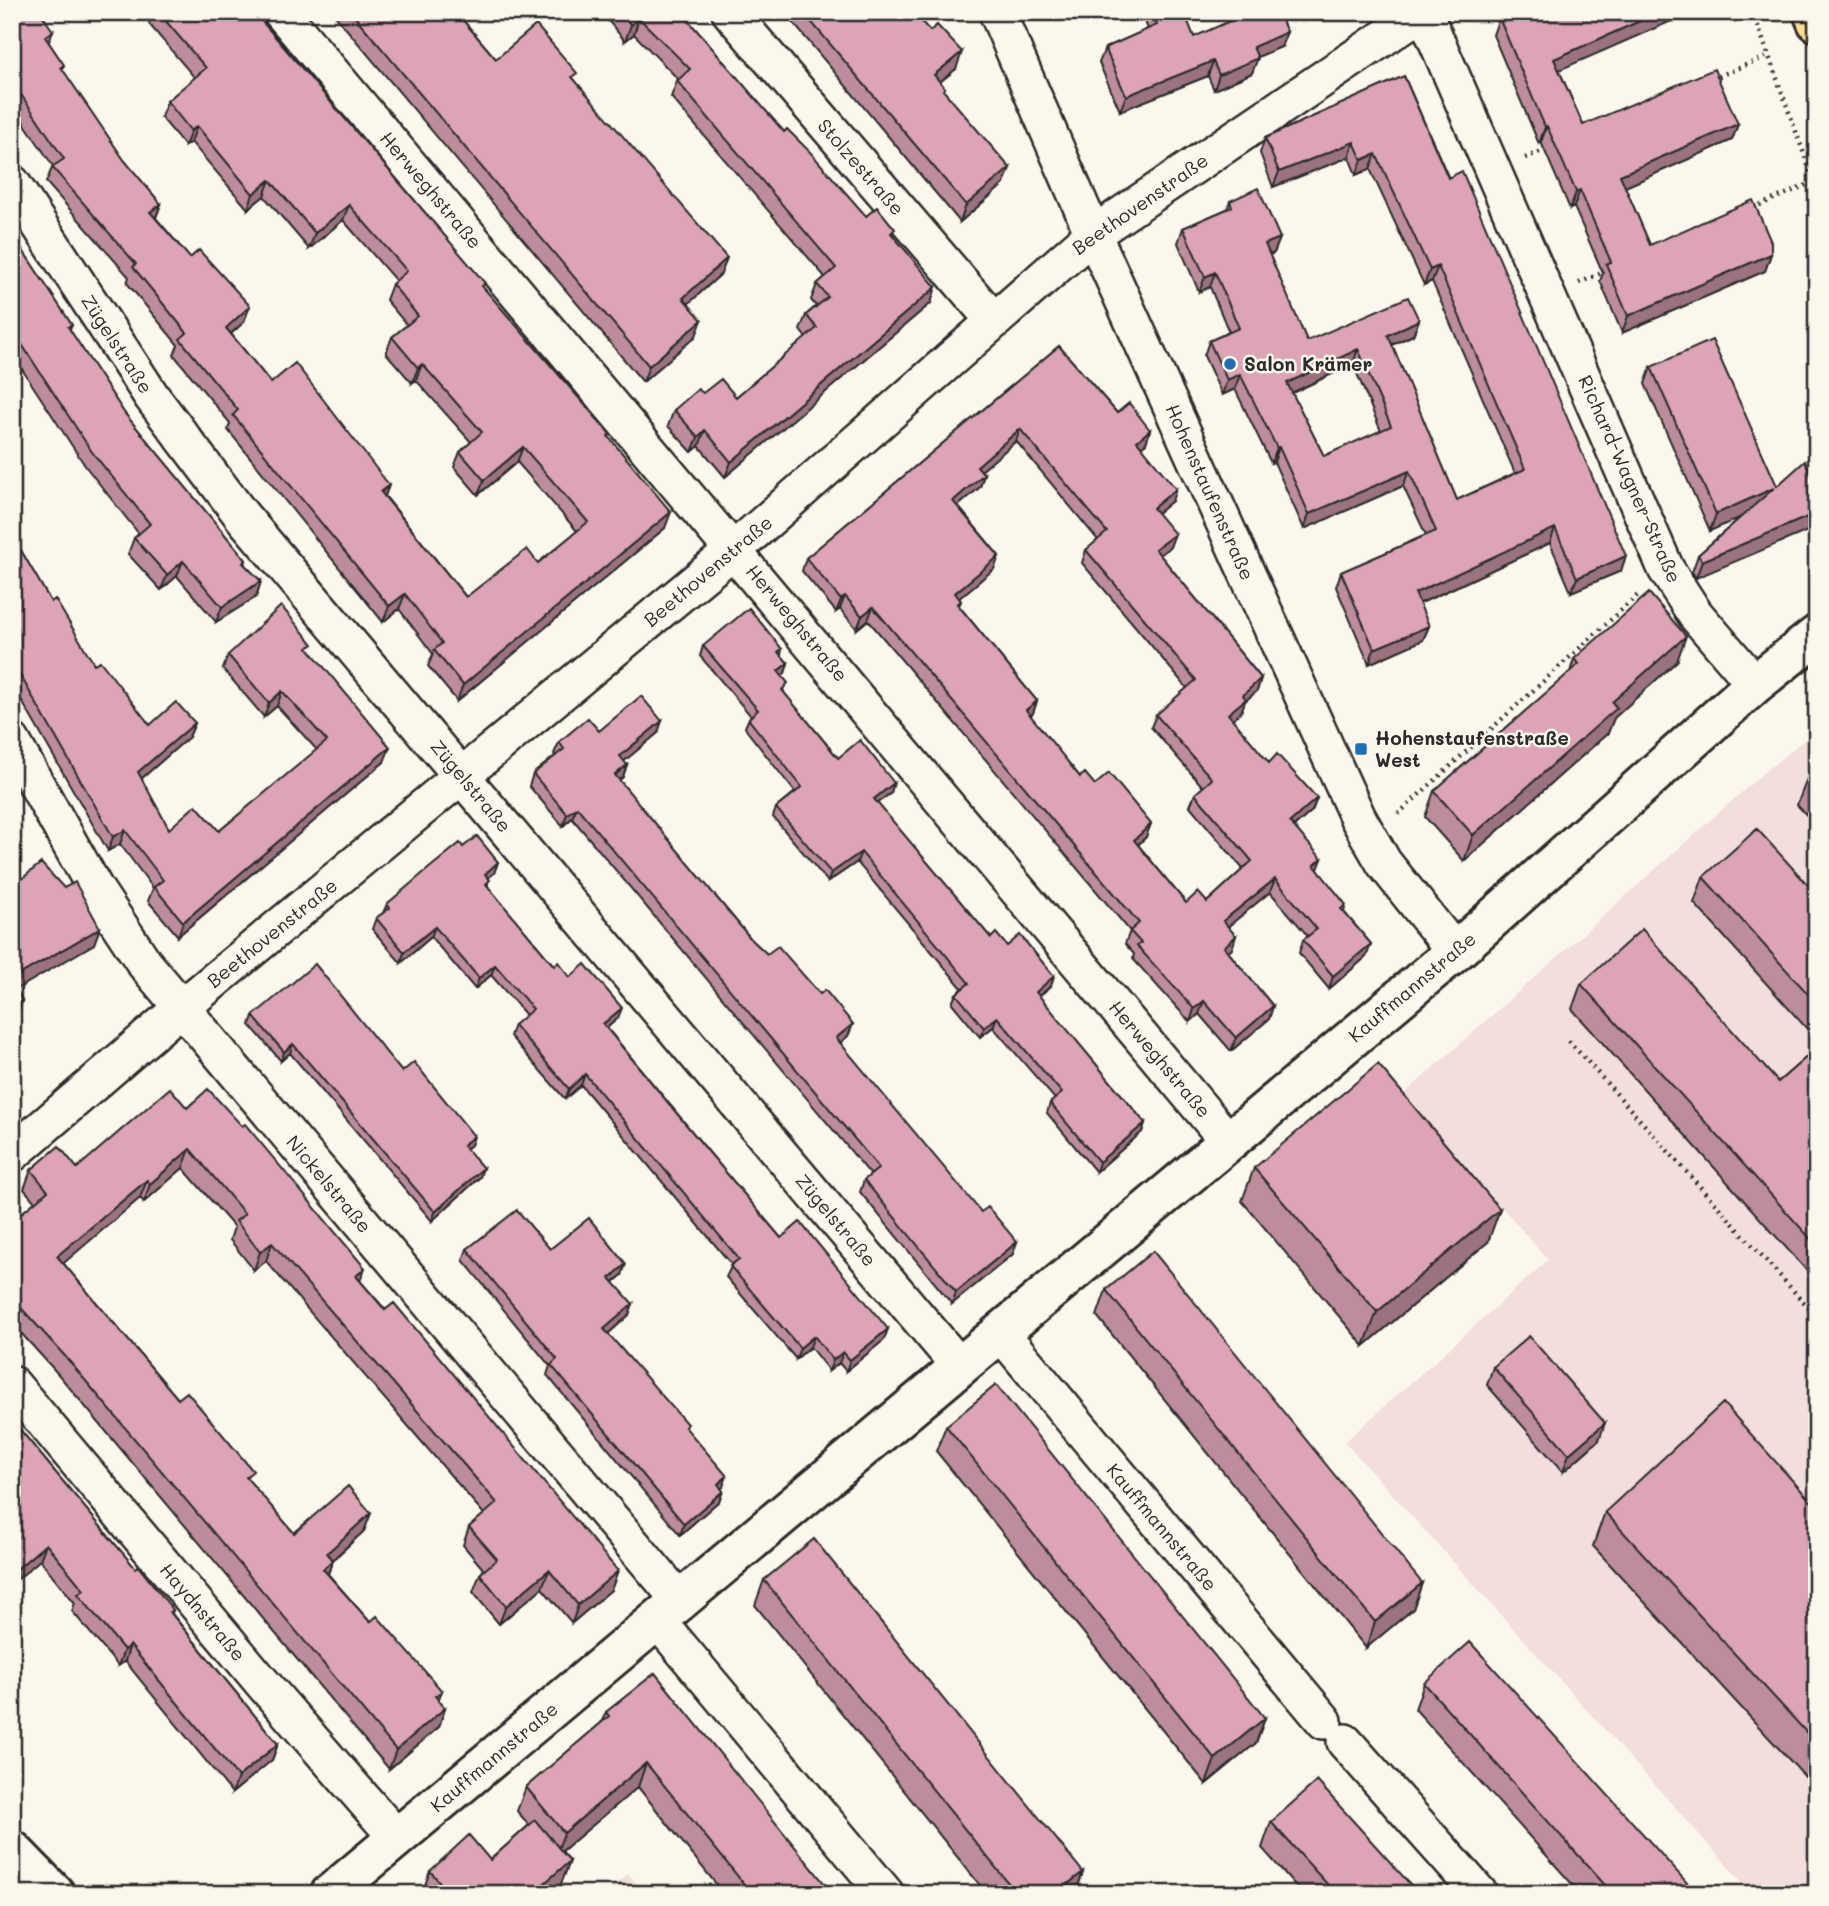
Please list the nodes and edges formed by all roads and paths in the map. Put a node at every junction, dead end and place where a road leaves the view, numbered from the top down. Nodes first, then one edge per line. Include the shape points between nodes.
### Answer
1 (281, 12) edge
2 (730, 12) edge
3 (998, 12) edge
4 (1423, 12) edge
5 (1753, 12) edge
6 (1813, 12) edge
7 (1817, 22) edge
8 (1768, 55) junction
9 (1706, 82) edge
10 (1557, 144) edge
11 (1495, 170) junction
12 (1814, 182) junction
13 (12, 183) edge
14 (1817, 190) edge
15 (1751, 209) edge
16 (1093, 234) junction
17 (1612, 268) edge
18 (1549, 295) junction
19 (994, 321) junction
20 (735, 549) junction
21 (1667, 569) junction
22 (1817, 635) edge
23 (1755, 684) junction
24 (12, 741) edge
25 (463, 776) junction
26 (1370, 839) junction
27 (1455, 952) junction
28 (180, 1009) junction
29 (1569, 1041) dead end
30 (1228, 1140) junction
31 (12, 1154) edge
32 (1817, 1317) edge
33 (1000, 1332) junction
34 (960, 1367) junction
35 (12, 1384) edge
36 (670, 1612) junction
37 (397, 1838) junction
38 (12, 1850) edge
39 (55, 1894) edge
40 (330, 1894) edge
41 (886, 1894) edge
42 (1480, 1894) edge

1 - 20 street, Herweghstraße
2 - 19 street, Stolzestraße
3 - 16 street, Hohenstaufenstraße
4 - 11 street, Richard-Wagner-Straße
4 - 16 street, Beethovenstraße
5 - 8 path
6 - 7 main road
8 - 9 path
8 - 12 path
10 - 11 path
11 - 18 street, Richard-Wagner-Straße
12 - 14 path
12 - 15 path
13 - 25 street, Zügelstraße via 177,434
16 - 19 street, Beethovenstraße
16 - 26 street, Hohenstaufenstraße
17 - 18 path
18 - 21 street, Richard-Wagner-Straße
19 - 20 street, Beethovenstraße
20 - 25 street, Beethovenstraße
20 - 30 street, Herweghstraße
21 - 23 street, Richard-Wagner-Straße via 1695,614
21 - 26 path
22 - 23 street, Kauffmannstraße
23 - 27 street, Kauffmannstraße
24 - 28 street, Nickelstraße via 123,933
25 - 28 street, Beethovenstraße
25 - 34 street, Zügelstraße
26 - 27 street, Hohenstaufenstraße via 1409,897
27 - 30 street, Kauffmannstraße
28 - 31 street, Beethovenstraße
28 - 36 street, Nickelstraße
29 - 32 path
30 - 33 street, Kauffmannstraße
33 - 34 street, Kauffmannstraße
33 - 42 street, Kauffmannstraße via 1334,1732
34 - 36 street, Kauffmannstraße
35 - 37 street, Haydnstraße
36 - 37 street, Kauffmannstraße
36 - 41 street
37 - 40 street, Kauffmannstraße
38 - 39 street

